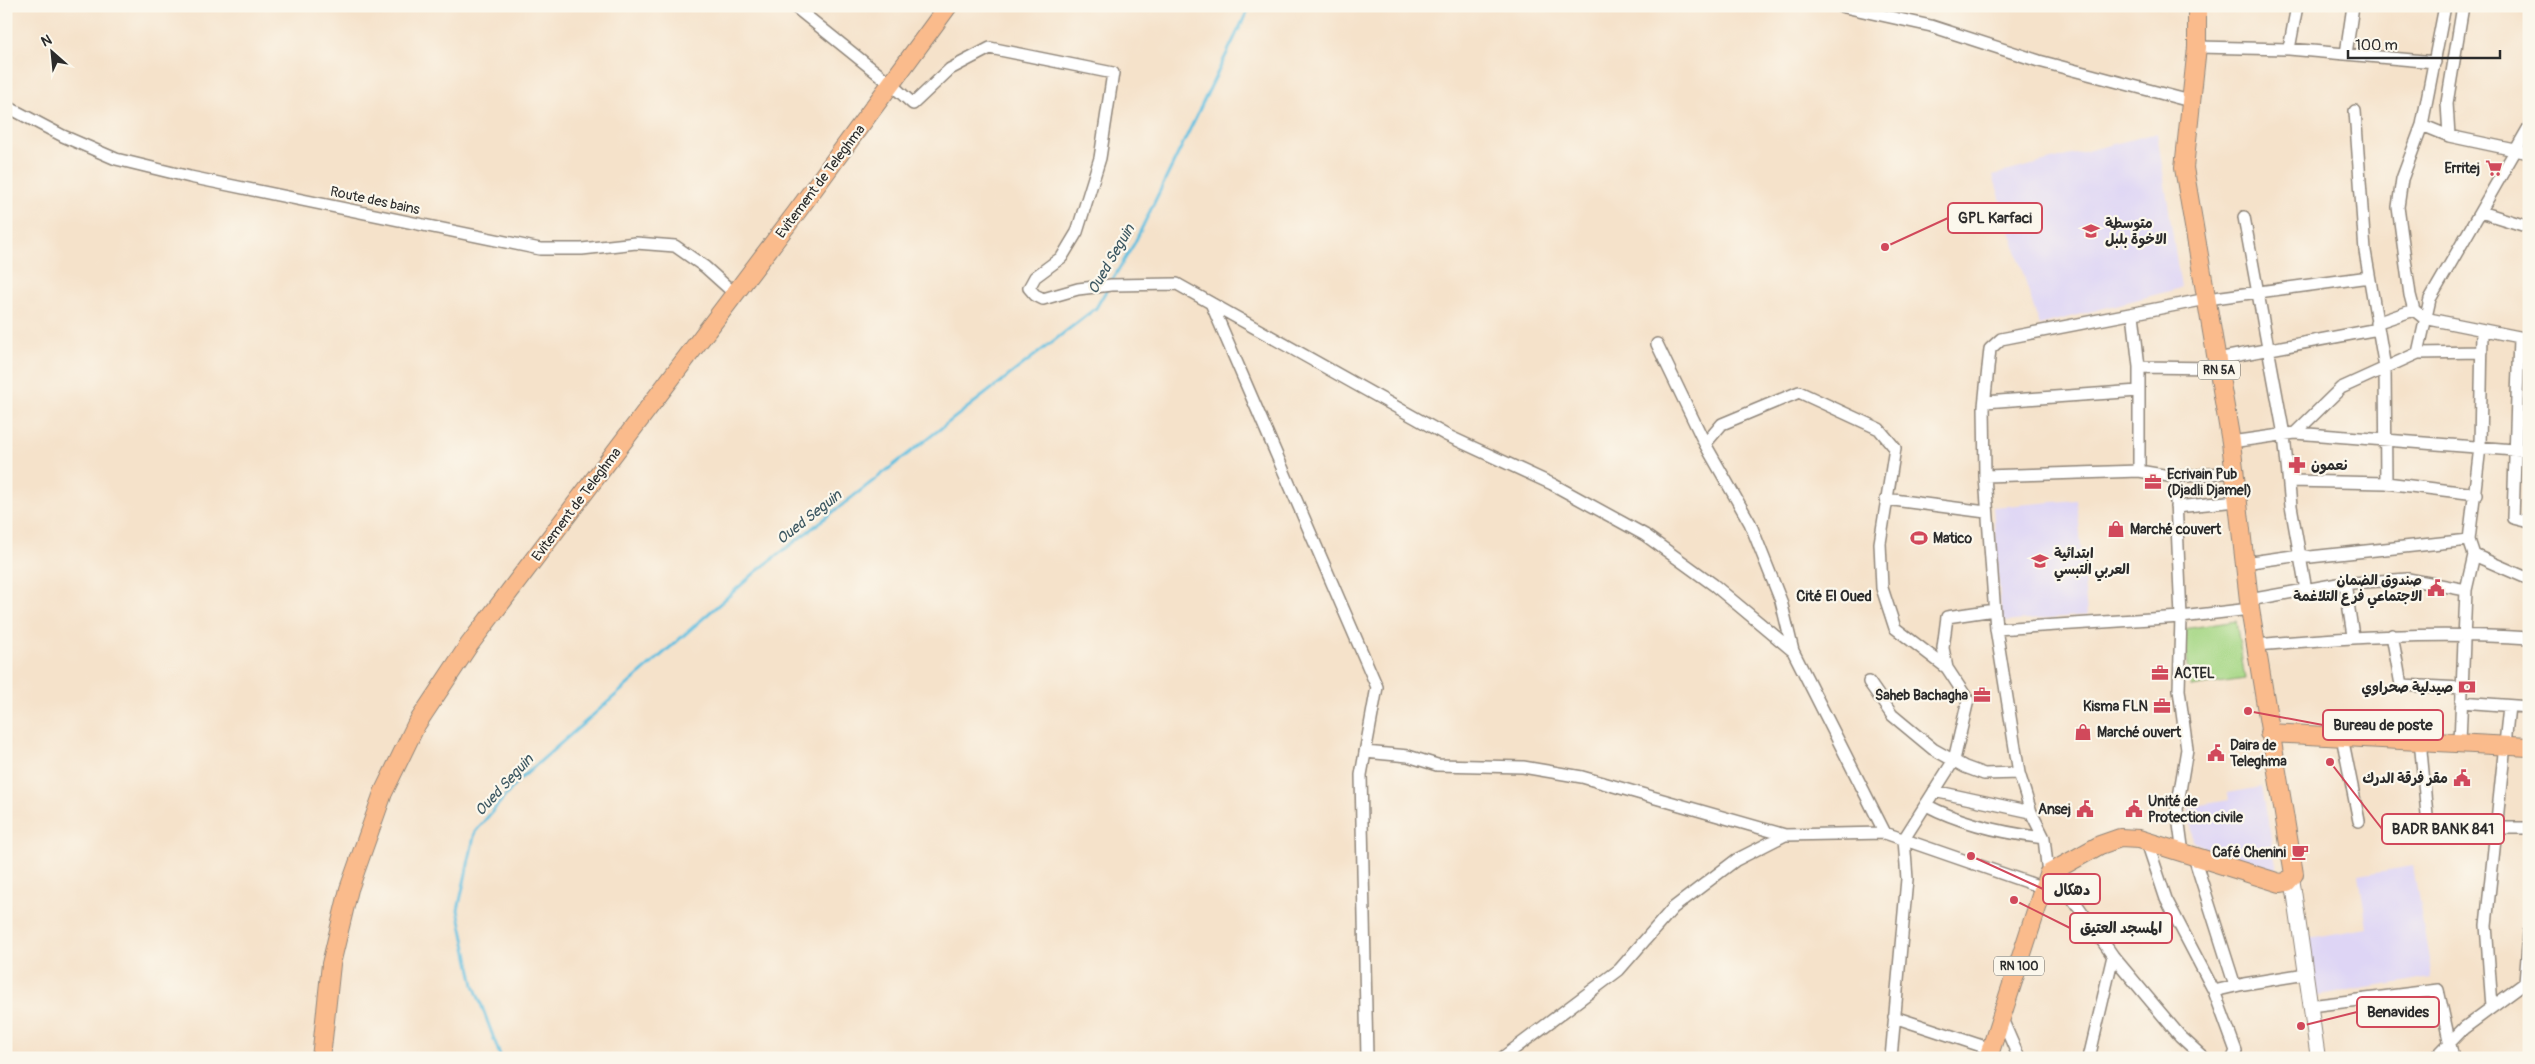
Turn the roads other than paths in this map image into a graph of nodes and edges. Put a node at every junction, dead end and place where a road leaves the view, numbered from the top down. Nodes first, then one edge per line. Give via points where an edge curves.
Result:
1 (794, 6) edge
2 (948, 6) edge
3 (1840, 6) edge
4 (2197, 6) edge
5 (2297, 6) edge
6 (2353, 6) edge
7 (2445, 6) edge
8 (2463, 6) edge
9 (2197, 47) junction
10 (2289, 49) junction
11 (2346, 54) junction
12 (2435, 62) junction
13 (892, 85) junction
14 (2190, 101) junction
15 (6, 106) edge
16 (2355, 111) dead end
17 (2422, 125) junction
18 (2529, 127) edge
19 (2449, 136) junction
20 (2517, 151) junction
21 (2529, 153) edge
22 (2480, 212) junction
23 (2244, 217) dead end
24 (2529, 227) edge
25 (2369, 277) junction
26 (2257, 292) junction
27 (734, 294) junction
28 (2207, 299) junction
29 (1211, 303) junction
30 (2414, 310) junction
31 (2133, 314) junction
32 (2424, 318) junction
33 (2377, 326) junction
34 (2482, 332) junction
35 (2524, 338) edge
36 (1656, 344) dead end
37 (2266, 348) junction
38 (2482, 352) junction
39 (2418, 353) junction
40 (2218, 363) junction
41 (2139, 367) junction
42 (2385, 368) junction
43 (2138, 391) junction
44 (1984, 402) junction
45 (2289, 434) junction
46 (2384, 441) junction
47 (2231, 442) junction
48 (1705, 444) junction
49 (2480, 447) junction
50 (2529, 449) edge
51 (2514, 450) junction
52 (2139, 470) junction
53 (2234, 472) junction
54 (1985, 476) junction
55 (2175, 478) junction
56 (2290, 481) junction
57 (2386, 483) junction
58 (2476, 494) junction
59 (1886, 499) junction
60 (2237, 501) junction
61 (2176, 507) junction
62 (1986, 512) junction
63 (2529, 522) edge
64 (2469, 540) junction
65 (2300, 554) junction
66 (2474, 555) junction
67 (2244, 563) junction
68 (2529, 579) edge
69 (2345, 583) junction
70 (2306, 590) junction
71 (2466, 590) junction
72 (2249, 605) junction
73 (1994, 610) junction
74 (2181, 617) junction
75 (1996, 629) junction
76 (2464, 634) junction
77 (2392, 635) junction
78 (2353, 636) junction
79 (2529, 638) edge
80 (2256, 646) junction
81 (1793, 651) junction
82 (1947, 668) junction
83 (1869, 682) dead end
84 (2462, 688) junction
85 (2461, 702) junction
86 (2509, 706) junction
87 (2529, 707) edge
88 (2269, 733) junction
89 (2342, 737) junction
90 (2420, 740) junction
91 (2460, 742) junction
92 (2505, 745) junction
93 (2529, 747) edge
94 (1365, 752) junction
95 (1954, 760) junction
96 (2020, 773) junction
97 (1934, 791) junction
98 (1926, 805) junction
99 (2030, 812) junction
100 (2428, 815) dead end
101 (2359, 821) dead end
102 (2496, 828) junction
103 (2529, 828) edge
104 (1885, 833) junction
105 (1785, 835) junction
106 (2044, 838) junction
107 (1904, 839) junction
108 (2147, 842) junction
109 (2188, 856) junction
110 (2292, 878) junction
111 (2046, 881) junction
112 (2529, 932) edge
113 (2113, 956) junction
114 (2306, 974) junction
115 (2527, 981) edge
116 (2235, 986) junction
117 (2214, 991) junction
118 (2310, 1006) junction
119 (2492, 1007) junction
120 (1894, 1017) junction
121 (2002, 1019) junction
122 (2450, 1040) junction
123 (1990, 1054) edge
124 (321, 1058) edge
125 (1366, 1058) edge
126 (1502, 1058) edge
127 (1891, 1058) edge
128 (2019, 1058) edge
129 (2089, 1058) edge
130 (2204, 1058) edge
131 (2233, 1058) edge
132 (2318, 1058) edge
133 (2435, 1058) edge
134 (2453, 1058) edge

1 - 13 street
2 - 13 main road, Evitement de Teleghma
3 - 14 street via 1931,26 2039,60
4 - 9 main road, RN 5A
5 - 10 street
6 - 11 street
7 - 12 street
8 - 19 street via 2447,103
9 - 10 street
9 - 14 main road, RN 5A
10 - 11 street
11 - 12 street
12 - 17 street
13 - 27 main road, Evitement de Teleghma
13 - 29 street via 913,104 950,69 990,48 1112,73 1100,158 1076,232 1062,257 1035,277 1029,288 1043,298 1078,289 1141,283 1177,284
14 - 28 main road, RN 5A via 2184,168
15 - 27 street, Route des bains via 116,159 190,177 540,249 582,249 636,243 675,246 705,267
16 - 25 street
17 - 19 street
17 - 30 street via 2402,179 2398,207
18 - 20 street
19 - 20 street
20 - 21 street
20 - 22 street
22 - 24 street
22 - 32 street via 2430,299
23 - 26 street
25 - 26 street
25 - 33 street
26 - 28 street
26 - 37 street
27 - 124 main road, Evitement de Teleghma via 469,645 416,725 383,793 349,888 331,964
28 - 31 street
28 - 40 main road, RN 5A
29 - 81 street via 1446,435 1552,484 1645,535 1714,585
29 - 94 street via 1377,687
30 - 32 street
30 - 33 street
31 - 41 street
31 - 44 street via 1995,342 1990,349
32 - 34 street
32 - 39 street
33 - 37 street
33 - 42 street
34 - 35 street
34 - 38 street
35 - 51 street
36 - 48 street
37 - 40 street
37 - 45 street
38 - 39 street
38 - 49 street
39 - 42 street
40 - 41 street
40 - 47 main road, RN 5A
41 - 43 street
42 - 45 street via 2342,388
42 - 46 street
43 - 44 street
43 - 52 street
44 - 54 street
45 - 46 street
45 - 47 street
45 - 56 street
46 - 49 street
46 - 57 street
47 - 53 main road, RN 5A
48 - 59 street via 1722,424 1799,392 1879,429 1895,448
48 - 81 street via 1750,523 1781,600
49 - 51 street
49 - 58 street
50 - 51 street
51 - 63 street via 2513,518
52 - 54 street
52 - 55 street
53 - 55 street
53 - 60 main road, RN 5A
54 - 62 street
55 - 61 street
56 - 57 street
56 - 65 street
57 - 58 street
58 - 64 street
59 - 62 street
59 - 82 street via 1880,544 1882,588 1895,628
60 - 61 street
60 - 67 main road, RN 5A
61 - 74 street
62 - 73 street
64 - 65 street via 2310,557
64 - 66 street
65 - 67 street
65 - 70 street
66 - 68 street
66 - 71 street
67 - 72 main road, RN 5A
69 - 70 street
69 - 71 street via 2408,579
69 - 78 street
70 - 72 street
71 - 76 street
72 - 74 street
72 - 80 main road, RN 5A
73 - 75 street
73 - 82 street via 1947,617 1943,648
74 - 75 street
74 - 109 street via 2179,690 2187,749 2177,809
75 - 96 street
76 - 77 street
76 - 79 street
76 - 84 street
77 - 78 street
77 - 84 street via 2401,685
78 - 80 street
80 - 88 main road, RN 5A
81 - 104 street
82 - 95 street via 1968,700
83 - 95 street via 1880,701 1902,725
84 - 85 street
85 - 86 street
85 - 91 street
86 - 87 street
86 - 92 street
88 - 89 main road
88 - 110 main road via 2294,868
89 - 90 main road
89 - 101 street
90 - 91 main road
90 - 100 street
91 - 92 main road
92 - 93 main road
92 - 102 street
94 - 105 street via 1408,756 1437,765 1523,767 1582,777
94 - 125 street via 1361,775
95 - 96 street via 1984,774
95 - 97 street
96 - 99 street
97 - 98 street
97 - 99 street
98 - 106 street via 1943,814 2010,834
98 - 107 street
99 - 106 street
102 - 103 street
102 - 119 street via 2486,924
104 - 105 street
104 - 107 street
105 - 126 street via 1736,860 1674,908 1619,970
106 - 111 street
107 - 111 street
107 - 120 street via 1907,879
108 - 109 main road
108 - 111 main road via 2120,838 2100,845
108 - 117 street via 2166,898
109 - 110 main road via 2280,883
109 - 116 street
110 - 114 street
111 - 113 street via 2070,895
111 - 121 main road, RN 100
112 - 115 street
113 - 129 street
113 - 130 street via 2180,1036
114 - 116 street
114 - 118 street
115 - 119 street
116 - 117 street
117 - 131 street via 2236,1051
118 - 122 street via 2438,990
118 - 132 street
119 - 122 street
120 - 123 street
120 - 127 street
121 - 123 main road, RN 100
121 - 128 street
122 - 133 street
122 - 134 street

